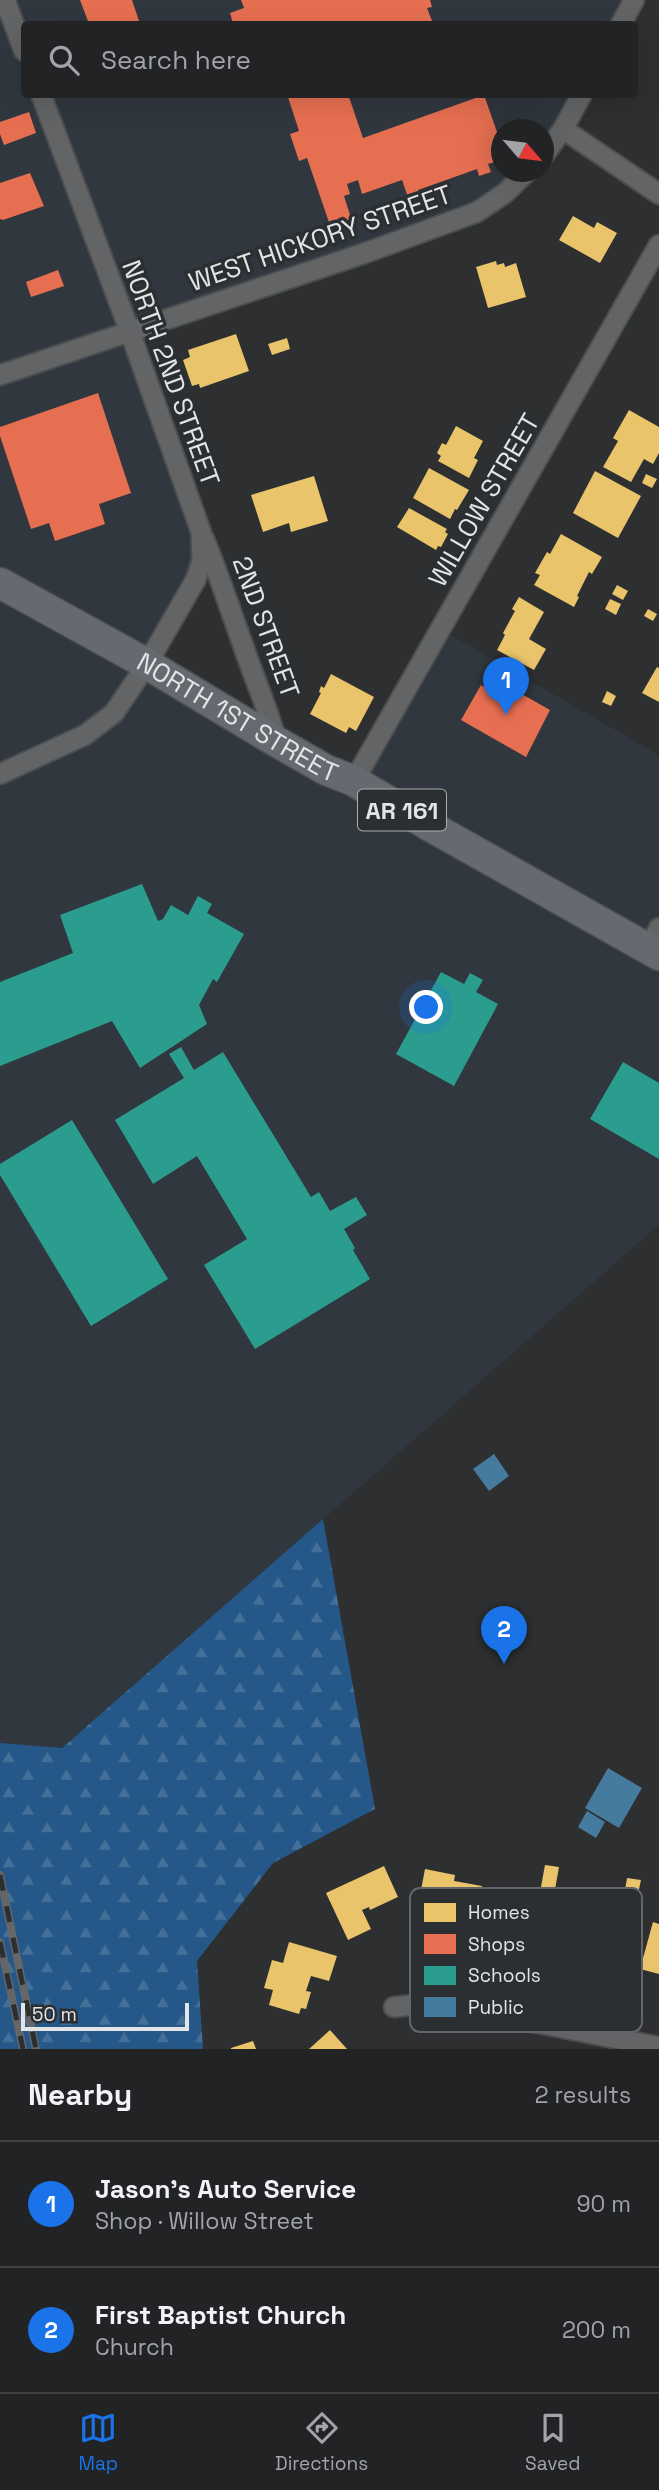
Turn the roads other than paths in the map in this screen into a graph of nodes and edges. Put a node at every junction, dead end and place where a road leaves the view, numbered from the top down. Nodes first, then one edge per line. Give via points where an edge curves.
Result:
1 (5, 0) edge
2 (634, 0) edge
3 (623, 21) edge
4 (21, 43) edge
5 (42, 98) edge
6 (580, 98) edge
7 (563, 128) junction
8 (554, 141) edge
9 (517, 182) edge
10 (659, 194) edge
11 (659, 245) edge
12 (130, 332) junction
13 (0, 375) edge
14 (201, 532) junction
15 (0, 583) edge
16 (147, 664) junction
17 (276, 742) junction
18 (0, 774) edge
19 (354, 781) junction
20 (655, 944) edge
21 (410, 2005) edge
22 (394, 2007) dead end
23 (590, 2032) edge
24 (659, 2047) edge

1 - 4 street
2 - 3 street
5 - 12 street, NORTH 2ND STREET
6 - 7 street
7 - 8 street
7 - 10 street
9 - 12 street, WEST HICKORY STREET via 477,212
11 - 19 street, WILLOW STREET
12 - 13 street, WEST HICKORY STREET
12 - 14 street, NORTH 2ND STREET
14 - 16 street, NORTH 2ND STREET via 202,560 196,579
14 - 17 street, 2ND STREET via 223,583
15 - 16 main road, NORTH 1ST STREET / AR 161
16 - 17 main road, NORTH 1ST STREET / AR 161
16 - 18 street, NORTH 2ND STREET via 114,713 85,735
17 - 19 main road, NORTH 1ST STREET / AR 161
19 - 20 main road, NORTH 1ST STREET / AR 161
21 - 22 street
23 - 24 street

